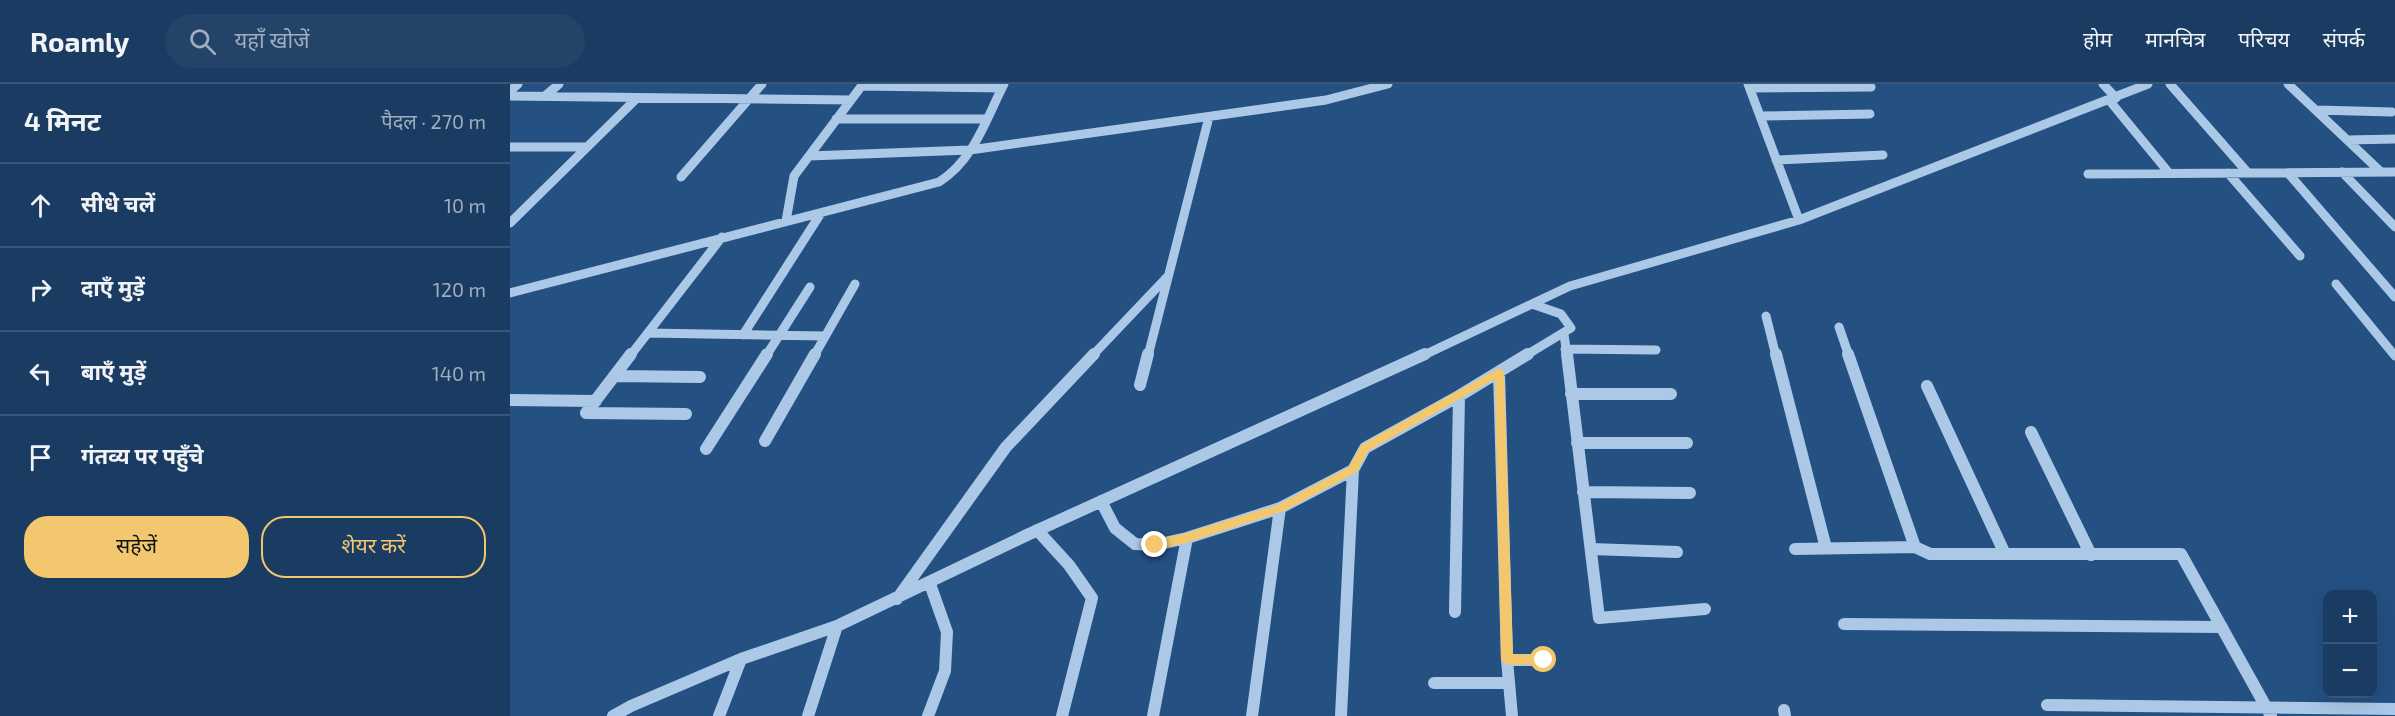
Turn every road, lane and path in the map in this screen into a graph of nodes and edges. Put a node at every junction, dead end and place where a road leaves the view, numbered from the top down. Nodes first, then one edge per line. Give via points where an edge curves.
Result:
1 (518, 84) edge
2 (559, 84) edge
3 (762, 84) edge
4 (1388, 84) edge
5 (2103, 84) edge
6 (2170, 84) edge
7 (2288, 84) edge
8 (862, 85) edge
9 (2141, 85) edge
10 (1003, 86) edge
11 (1749, 86) edge
12 (1871, 87) dead end
13 (1357, 88) edge
14 (510, 91) edge
15 (510, 96) edge
16 (545, 96) junction
17 (637, 98) junction
18 (749, 99) junction
19 (2112, 99) junction
20 (851, 100) junction
21 (2316, 110) junction
22 (2392, 112) dead end
23 (1870, 114) dead end
24 (1760, 116) junction
25 (1209, 117) junction
26 (836, 119) junction
27 (987, 119) junction
28 (2395, 139) edge
29 (2348, 140) junction
30 (510, 147) edge
31 (587, 147) junction
32 (970, 150) junction
33 (1883, 155) dead end
34 (809, 156) junction
35 (1776, 160) junction
36 (2288, 172) junction
37 (2342, 172) junction
38 (2380, 172) junction
39 (2395, 172) edge
40 (2169, 173) junction
41 (2228, 173) junction
42 (2248, 173) junction
43 (2088, 174) dead end
44 (681, 177) dead end
45 (821, 213) junction
46 (1799, 220) junction
47 (786, 221) junction
48 (510, 223) edge
49 (2395, 226) edge
50 (722, 237) junction
51 (2300, 256) dead end
52 (1168, 276) junction
53 (855, 284) dead end
54 (2336, 284) dead end
55 (810, 287) dead end
56 (510, 293) edge
57 (2395, 297) edge
58 (1532, 304) junction
59 (1766, 316) dead end
60 (1839, 327) dead end
61 (649, 333) junction
62 (1564, 334) junction
63 (743, 335) junction
64 (777, 336) junction
65 (824, 336) junction
66 (1565, 349) junction
67 (1656, 350) dead end
68 (2395, 354) edge
69 (1499, 372) junction
70 (615, 376) junction
71 (700, 376) dead end
72 (1140, 385) dead end
73 (1927, 386) dead end
74 (1571, 394) junction
75 (1671, 394) dead end
76 (1459, 396) junction
77 (510, 400) edge
78 (596, 401) junction
79 (686, 414) dead end
80 (2031, 432) dead end
81 (765, 441) dead end
82 (1577, 443) junction
83 (1687, 443) dead end
84 (706, 449) dead end
85 (1353, 470) junction
86 (1583, 492) junction
87 (1690, 493) dead end
88 (1101, 501) junction
89 (1280, 508) junction
90 (1037, 530) junction
91 (1186, 538) junction
92 (1915, 547) junction
93 (1826, 548) junction
94 (1591, 549) junction
95 (1796, 549) dead end
96 (1677, 552) dead end
97 (2005, 554) junction
98 (2091, 555) junction
99 (930, 584) junction
100 (897, 599) junction
101 (1705, 609) dead end
102 (1455, 612) dead end
103 (1844, 624) dead end
104 (837, 626) junction
105 (2222, 627) junction
106 (741, 659) junction
107 (1507, 660) junction
108 (1544, 660) dead end
109 (1434, 683) dead end
110 (1509, 683) junction
111 (2047, 705) dead end
112 (2395, 709) edge
113 (629, 711) edge
114 (2268, 712) edge
115 (613, 716) edge
116 (719, 716) edge
117 (808, 716) edge
118 (928, 716) edge
119 (1062, 716) edge
120 (1153, 716) edge
121 (1252, 716) edge
122 (1341, 716) edge
123 (1512, 716) edge

1 - 14 street
2 - 16 street
3 - 18 street
4 - 13 street
5 - 19 street
6 - 42 street
7 - 21 street
8 - 10 street
8 - 20 street
9 - 19 street
10 - 27 street
11 - 12 street
11 - 24 street
13 - 25 street via 1326,99
15 - 16 street
16 - 17 street
17 - 18 street
17 - 31 street
18 - 20 street
18 - 44 street
19 - 40 street
19 - 46 street
20 - 26 street
21 - 22 street
21 - 29 street
23 - 24 street
24 - 35 street
25 - 32 street
25 - 52 street
26 - 27 street
26 - 34 street
27 - 32 street
28 - 29 street
29 - 38 street
30 - 31 street
31 - 48 street
32 - 34 street
32 - 45 street via 955,172 939,182
33 - 35 street
34 - 47 street via 794,176
35 - 46 street
36 - 37 street
36 - 42 street
36 - 57 street
37 - 38 street
37 - 49 street
38 - 39 street
40 - 41 street
40 - 43 street
41 - 42 street
41 - 51 street
45 - 47 street
45 - 63 street
46 - 58 street via 1570,286
47 - 50 street
50 - 56 street
50 - 61 street
52 - 72 street
52 - 100 street via 1006,447
53 - 65 street
54 - 68 street
55 - 64 street
58 - 62 street via 1558,311 1570,322 1571,328
58 - 88 street
59 - 93 street
60 - 92 street
61 - 63 street
61 - 70 street
62 - 66 street
62 - 69 street
63 - 64 street
64 - 65 street
64 - 84 street
65 - 81 street
66 - 67 street
66 - 74 street
69 - 76 street
69 - 107 street
70 - 71 street
70 - 78 street
73 - 97 street
74 - 75 street
74 - 82 street
76 - 85 street via 1365,448
76 - 102 street
77 - 78 street
78 - 79 street via 586,413
80 - 98 street
82 - 83 street
82 - 86 street
85 - 89 street
85 - 122 street
86 - 87 street
86 - 94 street
88 - 90 street
88 - 91 street via 1115,528 1135,544 1155,545
89 - 91 street
89 - 121 street
90 - 99 street
90 - 119 street via 1069,564 1092,598
91 - 120 street
92 - 93 street
92 - 97 street via 1930,554
93 - 95 street
94 - 96 street
94 - 101 street via 1599,618
97 - 98 street
98 - 105 street via 2181,554
99 - 100 street
99 - 118 street via 947,632 945,671
100 - 104 street
103 - 105 street
104 - 106 street
104 - 117 street
105 - 114 street
106 - 113 street
106 - 116 street
107 - 108 street
107 - 110 street
109 - 110 street
110 - 123 street
111 - 114 street
112 - 114 street
113 - 115 street

